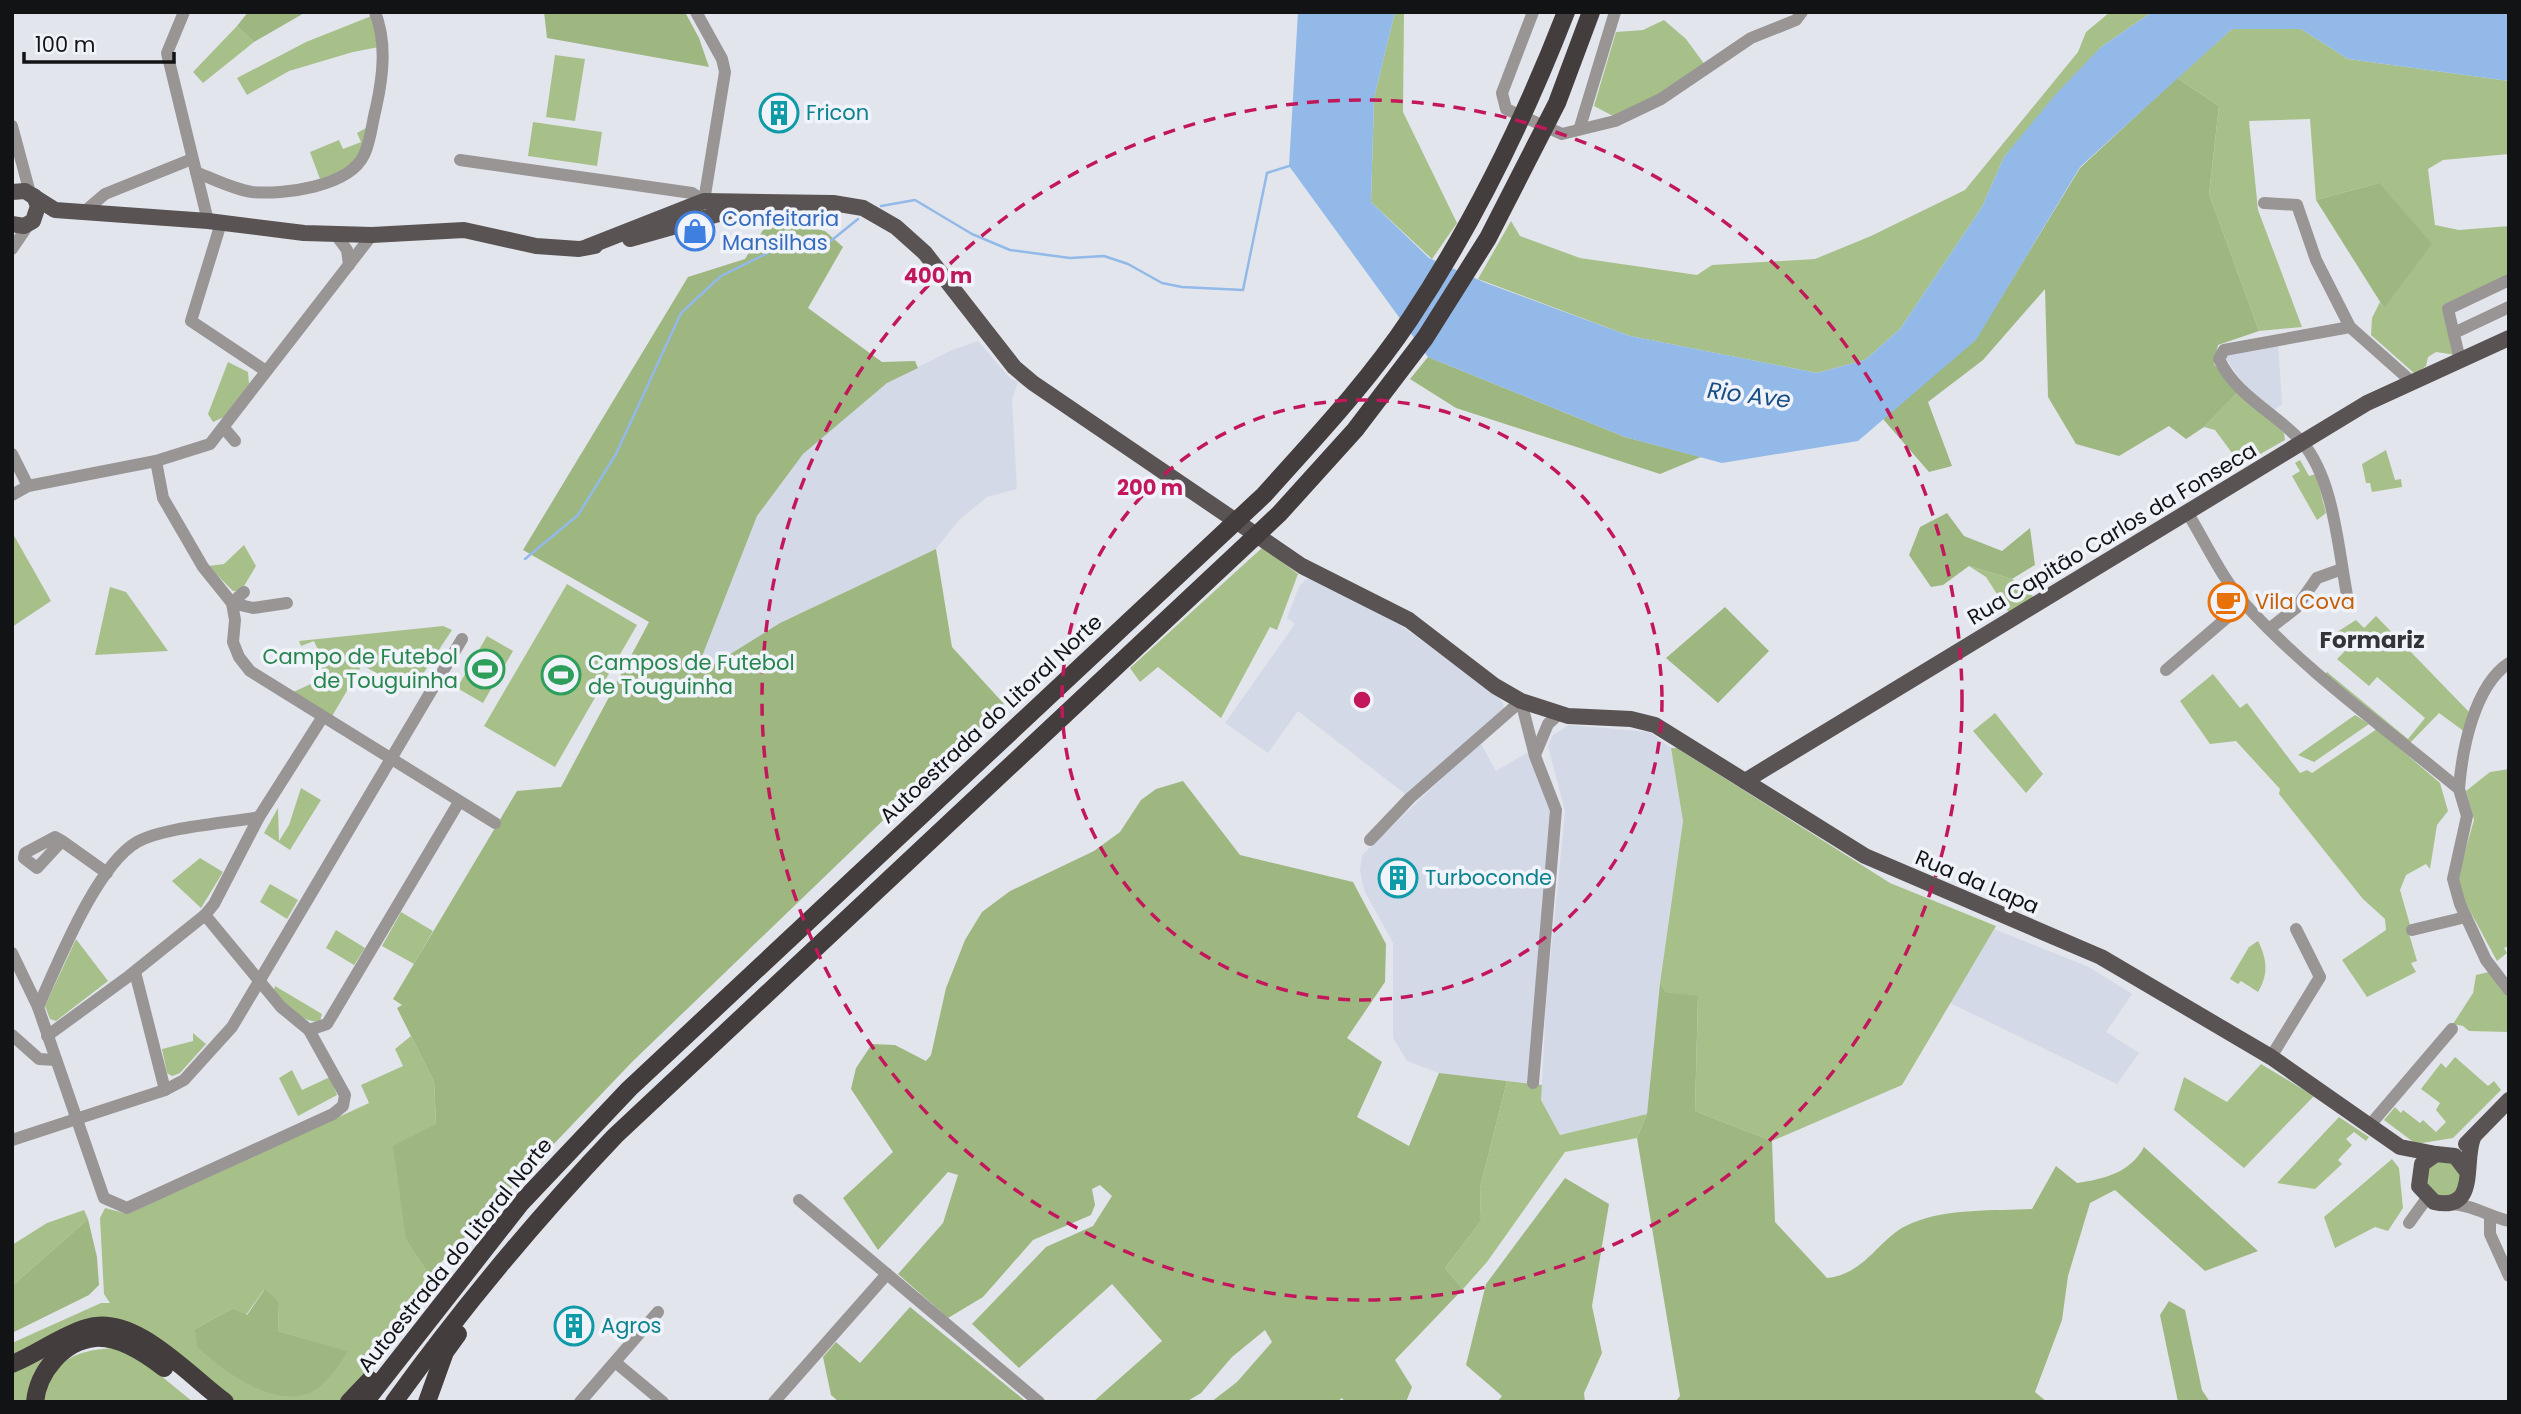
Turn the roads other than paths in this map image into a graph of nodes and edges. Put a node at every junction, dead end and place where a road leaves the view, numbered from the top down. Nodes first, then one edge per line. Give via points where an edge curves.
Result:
1 (184, 12) edge
2 (375, 12) edge
3 (696, 12) edge
4 (1533, 12) edge
5 (1566, 12) edge
6 (1591, 12) edge
7 (1615, 12) edge
8 (1802, 12) edge
9 (12, 126) edge
10 (1580, 127) junction
11 (192, 159) junction
12 (460, 160) dead end
13 (23, 164) junction
14 (195, 172) junction
15 (12, 192) edge
16 (32, 195) junction
17 (704, 201) junction
18 (762, 201) junction
19 (2264, 203) dead end
20 (55, 210) junction
21 (85, 211) junction
22 (708, 218) junction
23 (214, 222) junction
24 (25, 223) edge
25 (336, 235) junction
26 (372, 235) junction
27 (587, 247) junction
28 (12, 249) edge
29 (349, 265) junction
30 (2509, 280) edge
31 (2509, 307) edge
32 (2350, 327) junction
33 (2454, 333) junction
34 (2509, 338) edge
35 (2460, 360) junction
36 (266, 371) junction
37 (2412, 382) junction
38 (225, 428) junction
39 (235, 441) dead end
40 (2302, 443) junction
41 (12, 454) edge
42 (156, 461) junction
43 (12, 467) edge
44 (29, 486) junction
45 (12, 495) edge
46 (2187, 512) junction
47 (2342, 569) junction
48 (244, 592) dead end
49 (2348, 600) dead end
50 (232, 603) junction
51 (287, 603) dead end
52 (2244, 603) junction
53 (2269, 629) junction
54 (463, 639) dead end
55 (2509, 663) edge
56 (2166, 670) dead end
57 (1521, 701) junction
58 (1559, 714) junction
59 (322, 719) junction
60 (1535, 755) junction
61 (391, 759) junction
62 (2460, 769) junction
63 (2442, 775) junction
64 (1745, 781) junction
65 (2459, 789) junction
66 (458, 802) junction
67 (259, 817) junction
68 (495, 823) dead end
69 (1370, 840) dead end
70 (62, 841) dead end
71 (107, 873) junction
72 (205, 915) junction
73 (2466, 917) junction
74 (2296, 929) dead end
75 (2412, 930) dead end
76 (12, 953) edge
77 (135, 972) junction
78 (259, 979) junction
79 (2509, 990) edge
80 (38, 1007) junction
81 (2452, 1029) dead end
82 (309, 1030) junction
83 (12, 1035) edge
84 (47, 1036) junction
85 (2271, 1056) junction
86 (56, 1060) junction
87 (1533, 1083) dead end
88 (165, 1090) junction
89 (2509, 1100) edge
90 (76, 1117) junction
91 (2370, 1125) junction
92 (2473, 1138) junction
93 (13, 1139) edge
94 (2400, 1147) junction
95 (2439, 1153) junction
96 (2468, 1177) junction
97 (2417, 1179) junction
98 (2427, 1199) junction
99 (799, 1200) dead end
100 (2449, 1204) junction
101 (2486, 1214) junction
102 (2509, 1221) edge
103 (2409, 1223) dead end
104 (887, 1274) junction
105 (490, 1276) junction
106 (2509, 1276) edge
107 (658, 1312) dead end
108 (419, 1330) junction
109 (615, 1362) junction
110 (12, 1364) edge
111 (35, 1402) edge
112 (206, 1402) edge
113 (225, 1402) edge
114 (349, 1402) edge
115 (365, 1402) edge
116 (394, 1402) edge
117 (427, 1402) edge
118 (580, 1402) edge
119 (663, 1402) edge
120 (775, 1402) edge
121 (1040, 1402) edge

1 - 11 street via 167,53
2 - 14 street via 383,34 380,89 364,155 352,170 331,183 270,193 248,191
3 - 17 street via 725,72
4 - 10 street via 1502,93 1506,110 1562,134
5 - 108 highway, Autoestrada do Litoral Norte via 1535,94 1471,222 1409,321 1338,413 1264,495 629,1089 521,1203
6 - 105 highway, Autoestrada do Litoral Norte via 1557,103 1488,238 1425,338 1355,430 1279,514 653,1098 557,1197
7 - 10 street
8 - 10 street via 1796,20 1751,38 1661,99 1615,121
9 - 13 street
11 - 14 street
11 - 21 street via 105,194
12 - 17 street via 652,186 692,193
13 - 15 street
13 - 16 street
14 - 23 street
15 - 16 main road
16 - 20 main road
16 - 24 main road via 38,212
17 - 18 main road
17 - 22 main road
17 - 27 main road
18 - 22 main road
18 - 57 main road, Rua da Lapa via 863,208 896,227 925,253 1014,367 1033,383 1302,566 1409,620
19 - 32 street via 2297,205 2316,260
20 - 21 main road
20 - 24 main road
21 - 23 main road
22 - 27 main road via 644,237
23 - 25 main road
23 - 36 street via 191,321
24 - 28 street
25 - 26 main road
25 - 29 street via 347,250
26 - 27 main road via 464,230 536,246
26 - 29 street
29 - 36 street
30 - 33 street via 2448,309
31 - 33 street
32 - 37 street
32 - 40 street via 2245,344 2224,350 2219,359 2240,389
33 - 35 street
34 - 35 main road, Rua Capitão Carlos da Fonseca
35 - 37 main road, Rua Capitão Carlos da Fonseca
36 - 38 street
37 - 40 main road, Rua Capitão Carlos da Fonseca
38 - 39 street
38 - 42 street via 210,444
40 - 46 main road, Rua Capitão Carlos da Fonseca
40 - 47 street via 2324,480
41 - 44 street
42 - 44 street
42 - 50 street via 163,498 203,567
43 - 44 street
44 - 45 street
46 - 52 street
46 - 64 main road, Rua Capitão Carlos da Fonseca
47 - 49 street
47 - 53 street via 2317,578 2296,608
48 - 50 street
50 - 51 street via 253,608
50 - 59 street via 233,642 239,657 250,671
52 - 53 street
52 - 56 street
53 - 63 street
54 - 61 street
55 - 62 street via 2488,680 2461,754
57 - 58 main road, Rua da Lapa
57 - 60 street
57 - 69 street
58 - 60 street via 1548,724
58 - 64 main road, Rua da Lapa via 1655,725
59 - 61 street
59 - 67 street
60 - 87 street via 1556,810
61 - 66 street
61 - 78 street
62 - 63 street
62 - 65 street
63 - 65 street
64 - 85 main road, Rua da Lapa via 1864,856 2101,957
65 - 73 street via 2467,816 2453,879
66 - 68 street
66 - 82 street via 327,1024
67 - 71 street via 138,841
67 - 72 street
70 - 71 street
71 - 80 street via 81,915
72 - 77 street
72 - 78 street
73 - 75 street
73 - 79 street via 2486,960
74 - 85 street via 2320,977
76 - 80 street
77 - 84 street
77 - 88 street
78 - 82 street via 281,1007
78 - 88 street via 232,1027 184,1080
80 - 84 street
81 - 91 street
82 - 90 street via 345,1095 343,1105 333,1114 127,1208 104,1198
83 - 86 street via 40,1059
84 - 86 street
85 - 91 main road, Rua da Lapa
86 - 90 street
88 - 90 street
89 - 92 main road
90 - 93 street
91 - 94 main road, Rua da Lapa
92 - 95 main road via 2452,1152
92 - 96 main road via 2467,1153
94 - 95 main road, Rua da Lapa
94 - 97 main road, Rua da Lapa
95 - 96 main road via 2461,1160
95 - 97 main road via 2422,1164
96 - 100 main road via 2462,1196
96 - 101 street
97 - 98 main road
98 - 100 main road
98 - 103 street
99 - 104 street
100 - 101 street
101 - 102 street
101 - 106 street
104 - 120 street
104 - 121 street
105 - 116 highway, Autoestrada do Litoral Norte
105 - 117 highway via 492,1285 445,1352
107 - 109 street
108 - 114 highway
108 - 115 highway, Autoestrada do Litoral Norte
109 - 118 street
109 - 119 street
110 - 113 highway via 86,1328 104,1325 153,1345
111 - 112 highway via 39,1384 54,1360 65,1350 96,1338 122,1342 150,1357

